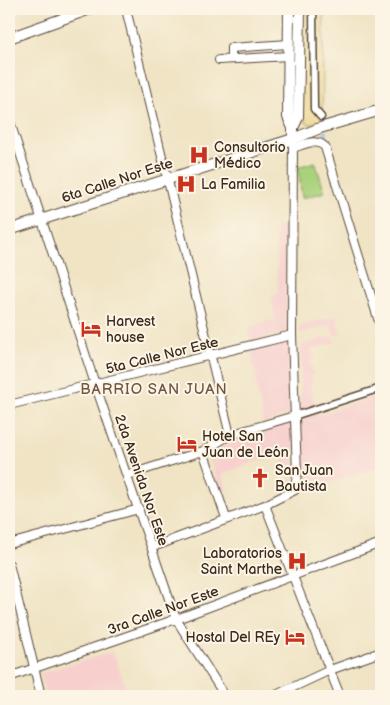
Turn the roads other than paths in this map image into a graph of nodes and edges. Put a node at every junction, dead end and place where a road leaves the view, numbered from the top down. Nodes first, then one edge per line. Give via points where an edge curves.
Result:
1 (90, 9) edge
2 (126, 9) edge
3 (313, 9) edge
4 (289, 10) edge
5 (300, 10) edge
6 (9, 38) edge
7 (289, 44) junction
8 (231, 59) junction
9 (219, 60) dead end
10 (289, 62) junction
11 (300, 67) junction
12 (381, 110) edge
13 (9, 120) edge
14 (320, 122) junction
15 (293, 128) junction
16 (293, 143) junction
17 (166, 178) junction
18 (42, 219) junction
19 (9, 230) edge
20 (377, 305) edge
21 (381, 328) edge
22 (292, 335) junction
23 (211, 355) junction
24 (95, 384) junction
25 (381, 388) edge
26 (9, 406) edge
27 (294, 416) junction
28 (230, 435) junction
29 (203, 451) junction
30 (128, 474) junction
31 (265, 505) junction
32 (139, 509) junction
33 (226, 518) junction
34 (381, 543) edge
35 (9, 544) edge
36 (152, 547) junction
37 (9, 564) edge
38 (292, 575) junction
39 (176, 619) junction
40 (381, 652) edge
41 (33, 668) junction
42 (330, 670) junction
43 (9, 677) edge
44 (41, 696) edge
45 (226, 696) edge
46 (274, 696) edge
47 (340, 696) edge

1 - 6 street
2 - 17 street
3 - 14 street via 314,109
4 - 5 street
4 - 7 street
5 - 11 street
7 - 8 street via 231,48
7 - 10 street
8 - 9 street
8 - 10 street
10 - 11 street
10 - 15 street via 288,117
11 - 15 street via 298,117
12 - 14 street, 6ta Calle Nor Este
13 - 18 street, 2da Avenida Nor Este
14 - 15 street, 6ta Calle Nor Este
14 - 16 street, 6ta Calle Nor Este
15 - 16 street
16 - 17 street, 6ta Calle Nor Este
16 - 20 street via 313,142 325,147
16 - 22 street
17 - 18 street, 6ta Calle Nor Este
17 - 23 street
18 - 19 street, 6ta Calle Nor Este
18 - 24 street, 2da Avenida Nor Este
20 - 21 street
22 - 23 street, 5ta Calle Nor Este
22 - 27 street
23 - 24 street, 5ta Calle Nor Este
23 - 28 street
24 - 26 street, 5ta Calle Nor Este
24 - 30 street, 2da Avenida Nor Este
25 - 27 street
27 - 28 street
27 - 31 street via 296,490
28 - 29 street
29 - 30 street
29 - 33 street
30 - 32 street, 2da Avenida Nor Este
31 - 33 street
31 - 38 street
32 - 35 street
32 - 36 street, 2da Avenida Nor Este
33 - 36 street
34 - 38 street, 3ra Calle Nor Este
36 - 39 street, 2da Avenida Nor Este
37 - 41 street
38 - 39 street, 3ra Calle Nor Este
38 - 42 street
39 - 41 street, 3ra Calle Nor Este
39 - 45 street, 2da Avenida Nor Este
40 - 42 street
41 - 43 street, 3ra Calle Nor Este
41 - 44 street
42 - 46 street
42 - 47 street

